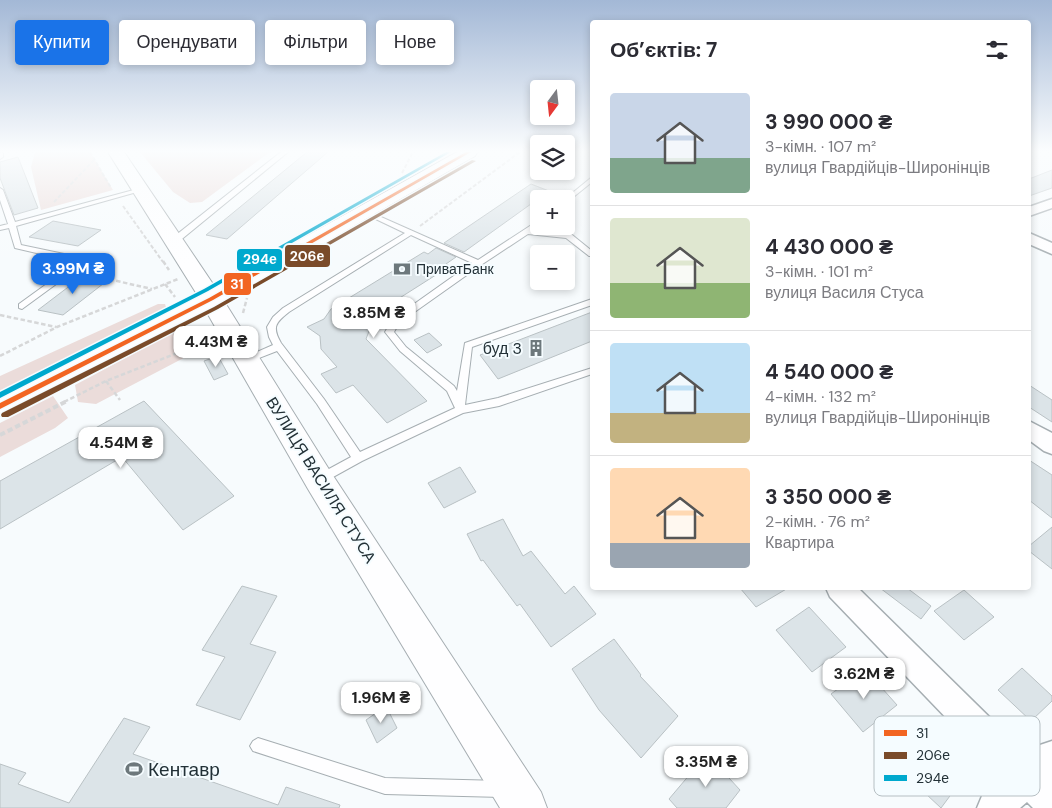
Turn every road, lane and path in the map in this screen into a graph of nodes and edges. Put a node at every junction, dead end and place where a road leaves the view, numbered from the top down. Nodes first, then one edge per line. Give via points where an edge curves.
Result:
1 (0, 190) edge
2 (66, 190) edge
3 (112, 190) edge
4 (141, 190) joint
5 (238, 190) edge
6 (401, 190) edge
7 (469, 190) edge
8 (116, 196) junction
9 (1052, 202) edge
10 (49, 208) dead end
11 (363, 211) junction
12 (1031, 211) edge
13 (12, 225) junction
14 (0, 228) edge
15 (530, 232) edge
16 (410, 234) junction
17 (558, 235) edge
18 (1031, 239) edge
19 (174, 241) junction
20 (1052, 249) edge
21 (590, 252) edge
22 (478, 264) junction
23 (70, 271) junction
24 (170, 272) dead end
25 (181, 278) dead end
26 (165, 284) junction
27 (152, 289) junction
28 (196, 301) junction
29 (590, 303) edge
30 (22, 306) dead end
31 (0, 315) edge
32 (57, 327) junction
33 (216, 338) dead end
34 (279, 346) junction
35 (0, 356) edge
36 (246, 360) junction
37 (590, 372) edge
38 (106, 381) junction
39 (120, 400) dead end
40 (0, 406) edge
41 (460, 407) junction
42 (1031, 429) edge
43 (0, 435) edge
44 (1052, 445) edge
45 (358, 458) junction
46 (319, 480) junction
47 (842, 590) edge
48 (967, 716) edge
49 (258, 746) dead end
50 (1052, 757) edge
51 (1040, 768) edge
52 (1040, 790) edge
53 (1008, 796) edge
54 (519, 799) edge
55 (1052, 803) edge
56 (994, 808) edge

1 - 13 lane
2 - 10 path
3 - 8 path
4 - 8 lane
4 - 19 street, ВУЛИЦЯ ВАСИЛЯ СТУСА
5 - 19 lane
6 - 11 street
7 - 16 path
8 - 13 lane
8 - 24 path
9 - 12 street
11 - 16 lane
11 - 28 street
13 - 14 lane
13 - 23 lane via 18,246 61,256
15 - 22 lane
16 - 22 lane
16 - 34 lane via 275,319 271,332
17 - 21 lane via 568,236
18 - 20 street
19 - 28 street, ВУЛИЦЯ ВАСИЛЯ СТУСА
22 - 41 lane via 396,321 389,332 403,349 451,389
23 - 27 path
23 - 30 lane
25 - 26 path
26 - 27 path
26 - 28 path
27 - 32 path
28 - 36 street, ВУЛИЦЯ ВАСИЛЯ СТУСА
28 - 40 street
29 - 41 lane via 468,345
31 - 32 path
32 - 35 path
33 - 38 path
34 - 36 lane
34 - 45 lane
36 - 46 street, ВУЛИЦЯ ВАСИЛЯ СТУСА
37 - 41 lane via 499,402
38 - 39 path
38 - 43 path
41 - 45 lane
42 - 44 street
45 - 46 lane
46 - 54 street, ВУЛИЦЯ ВАСИЛЯ СТУСА
47 - 48 street
49 - 54 lane via 385,786
50 - 51 street
52 - 55 street
53 - 56 street

